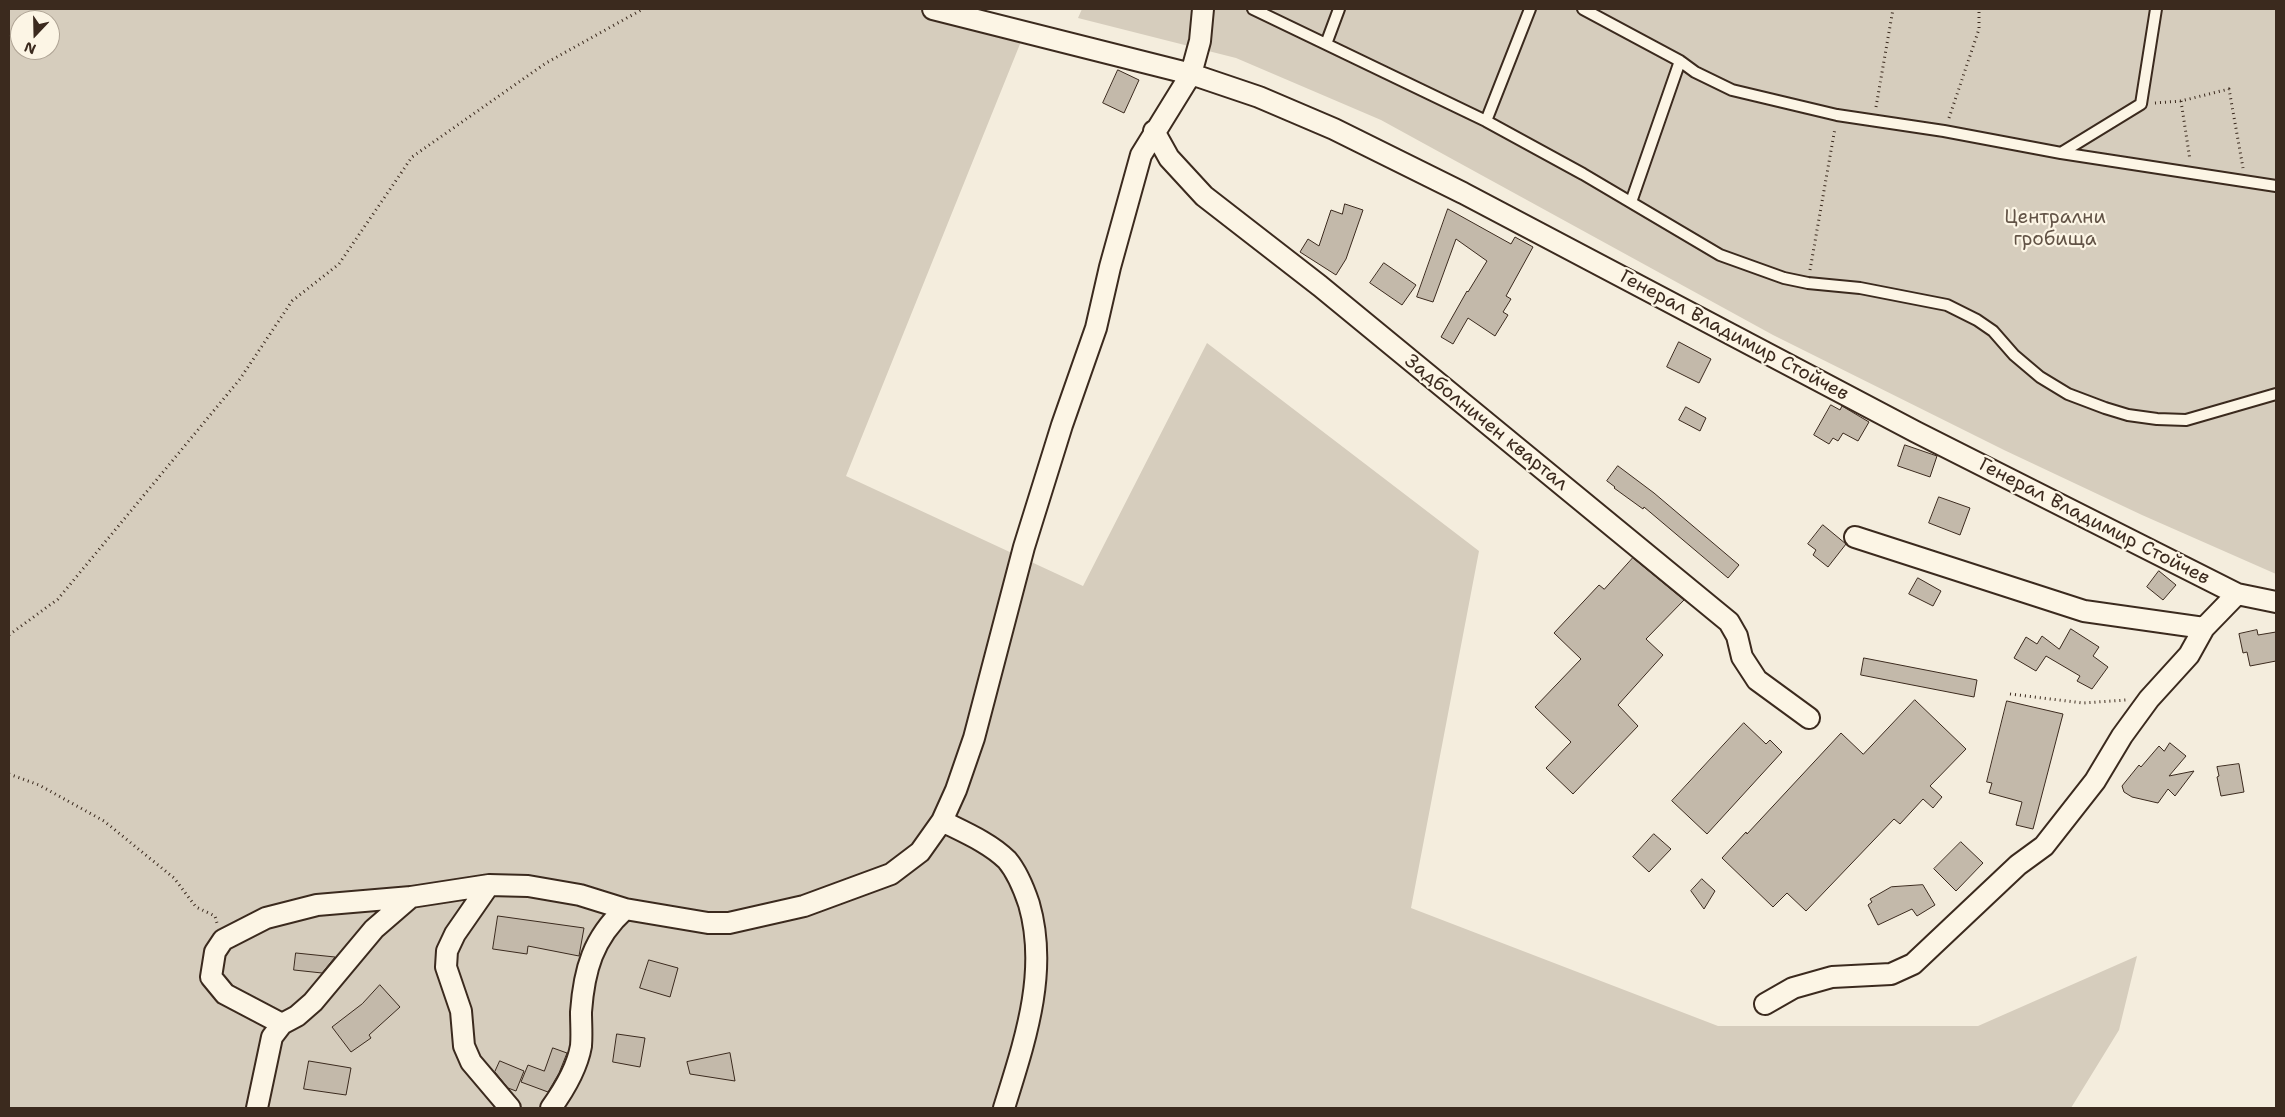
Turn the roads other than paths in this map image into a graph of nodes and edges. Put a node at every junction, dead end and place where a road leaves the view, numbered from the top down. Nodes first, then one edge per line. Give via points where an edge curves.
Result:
1 (933, 9) edge
2 (1203, 9) edge
3 (1253, 9) edge
4 (1339, 9) edge
5 (1530, 9) edge
6 (1584, 9) edge
7 (2156, 9) edge
8 (1326, 44) junction
9 (1680, 61) junction
10 (1190, 74) junction
11 (1486, 121) junction
12 (1154, 131) junction
13 (2061, 154) junction
14 (2276, 186) edge
15 (1631, 202) junction
16 (2276, 394) edge
17 (1855, 537) dead end
18 (2237, 594) junction
19 (2276, 602) edge
20 (2204, 628) junction
21 (1809, 718) dead end
22 (942, 821) junction
23 (489, 885) junction
24 (411, 896) junction
25 (625, 909) junction
26 (1765, 1004) dead end
27 (282, 1024) junction
28 (257, 1108) edge
29 (510, 1108) edge
30 (551, 1108) edge
31 (1004, 1108) edge

1 - 10 street, Генерал Владимир Стойчев
2 - 10 street via 1200,42
3 - 8 lane
4 - 8 lane
5 - 11 lane
6 - 9 lane
7 - 13 lane via 2141,104
8 - 11 lane
9 - 13 lane via 1732,90 1837,114
9 - 15 lane
10 - 12 street
10 - 18 street, Генерал Владимир Стойчев via 1259,97 1334,128 1464,193 1908,428
11 - 15 lane
12 - 21 street, Задболничен квартал via 1169,158 1204,196 1320,286 1729,622 1737,636 1742,657 1756,680
12 - 22 street via 1141,155 1096,328 1024,547 974,738
13 - 14 lane
15 - 16 lane via 1720,255 1784,278 1860,288 1947,305 1993,331 2040,377 2068,394 2128,415 2186,420
17 - 20 street via 2084,610
18 - 19 street, Генерал Владимир Стойчев
18 - 20 street
20 - 26 street via 2189,655 2149,699 2095,781 2044,846 2018,865 1913,964 1891,974 1824,979 1793,988
22 - 25 street via 920,852 891,874 804,906 729,922 708,923
22 - 31 street via 1007,860 1023,884 1033,920 1037,959 1033,1002
23 - 24 street
23 - 25 street via 528,886 580,895
23 - 29 street via 455,934 447,951 446,968 461,1011 464,1046 471,1062
24 - 27 street via 374,929 313,1002
24 - 27 street via 318,905 266,918 222,940 215,952 211,977 225,994
25 - 30 street via 609,924 588,965 581,1046 573,1073
27 - 28 street via 272,1037 267,1053

